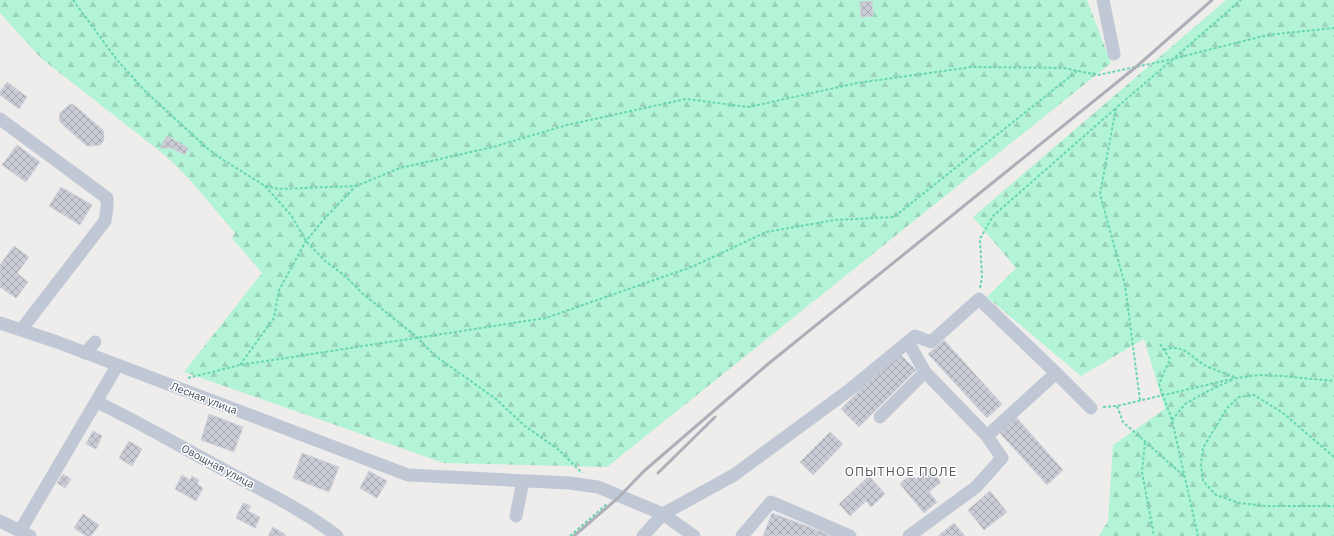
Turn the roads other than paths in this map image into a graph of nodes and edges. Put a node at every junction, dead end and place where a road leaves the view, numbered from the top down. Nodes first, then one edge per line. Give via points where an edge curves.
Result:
1 (1103, 0) edge
2 (1114, 54) dead end
3 (0, 119) edge
4 (0, 323) edge
5 (21, 330) junction
6 (94, 342) dead end
7 (908, 342) junction
8 (85, 353) junction
9 (118, 366) junction
10 (925, 372) junction
11 (1056, 373) junction
12 (97, 402) junction
13 (1091, 408) road end
14 (880, 417) dead end
15 (986, 436) junction
16 (523, 481) junction
17 (663, 514) junction
18 (516, 516) dead end
19 (0, 521) edge
20 (25, 533) edge
21 (337, 536) edge
22 (643, 536) edge
23 (694, 536) edge
24 (742, 536) edge
25 (850, 536) edge
26 (908, 536) edge

1 - 2 street
3 - 5 street via 107,198 105,221
4 - 5 street, Лесная улица
5 - 8 street, Лесная улица
6 - 8 street
7 - 10 street
7 - 11 street via 915,336 931,342 979,299
7 - 17 street via 848,391 734,475
8 - 9 street, Лесная улица
9 - 12 street
9 - 16 street, Лесная улица via 408,475
10 - 14 street
10 - 15 street
11 - 13 street
11 - 15 street
12 - 20 street
12 - 21 street, Овощная улица via 285,501
15 - 26 street via 1002,458 976,487
16 - 17 street, Лесная улица via 598,487
16 - 18 street
17 - 22 street
17 - 23 street
19 - 20 street
24 - 25 street via 771,502

